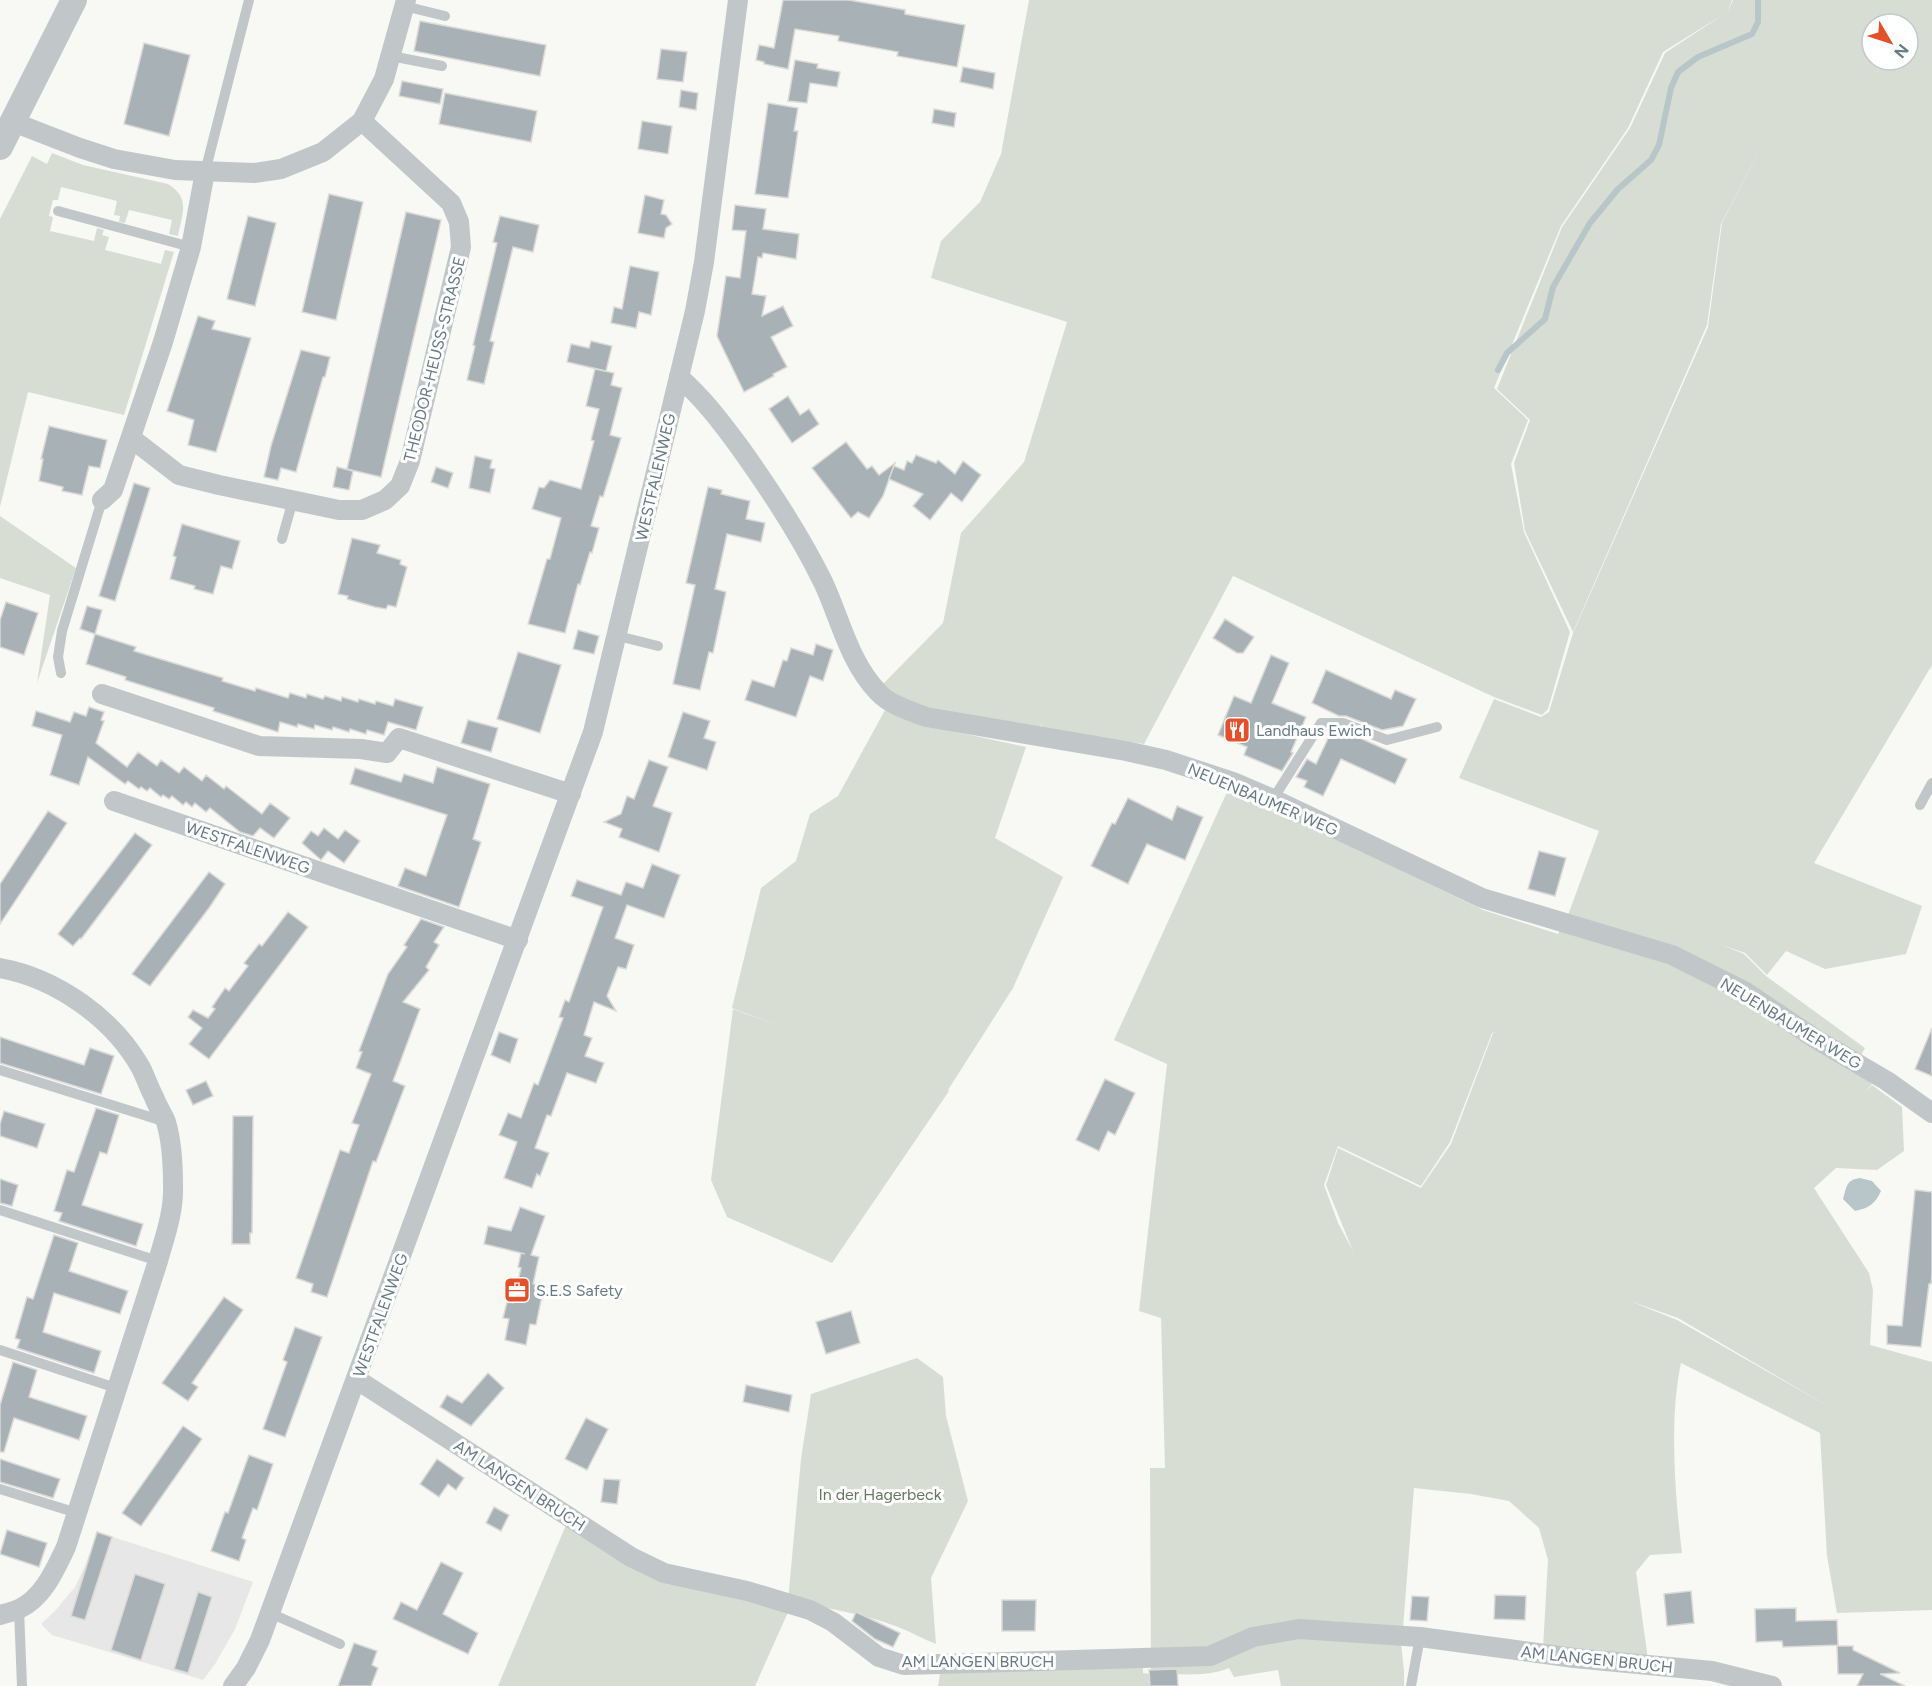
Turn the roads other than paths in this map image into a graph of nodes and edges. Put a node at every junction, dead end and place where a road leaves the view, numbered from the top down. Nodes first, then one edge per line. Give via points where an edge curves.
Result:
1 (74, 0) edge
2 (249, 0) edge
3 (738, 0) edge
4 (405, 3) edge
5 (445, 16) dead end
6 (391, 56) junction
7 (442, 66) dead end
8 (362, 121) junction
9 (13, 122) junction
10 (0, 147) edge
11 (205, 172) junction
12 (58, 211) dead end
13 (191, 247) junction
14 (679, 376) junction
15 (131, 438) junction
16 (102, 500) joint
17 (294, 500) junction
18 (282, 539) dead end
19 (618, 636) junction
20 (658, 646) dead end
21 (61, 673) dead end
22 (102, 694) dead end
23 (1437, 726) dead end
24 (1932, 783) edge
25 (571, 794) junction
26 (1273, 799) junction
27 (114, 801) dead end
28 (1920, 805) dead end
29 (518, 940) junction
30 (0, 968) edge
31 (0, 1070) edge
32 (1932, 1113) edge
33 (166, 1122) junction
34 (0, 1210) edge
35 (158, 1261) junction
36 (0, 1350) edge
37 (357, 1379) junction
38 (116, 1388) junction
39 (0, 1489) edge
40 (77, 1513) junction
41 (20, 1609) junction
42 (270, 1613) junction
43 (0, 1615) edge
44 (1420, 1637) junction
45 (340, 1644) dead end
46 (22, 1686) edge
47 (233, 1686) edge
48 (1411, 1686) edge
49 (1772, 1686) edge

1 - 9 street
2 - 11 lane
3 - 14 street, WESTFALENWEG via 704,262
4 - 5 lane
4 - 6 street
6 - 7 lane
6 - 8 street
8 - 11 street via 323,152 281,169
8 - 17 street, THEODOR-HEUSS-STRASSE via 451,203 459,222 461,247 410,461 400,486 385,501 362,510 339,510
9 - 10 street
9 - 11 street via 114,159
11 - 13 street
12 - 13 lane
13 - 15 street
14 - 19 street, WESTFALENWEG
14 - 26 street, NEUENBAUMER WEG via 715,414 793,527 823,582 857,664 878,693 926,717 1166,760
15 - 16 street via 114,490
15 - 17 street, THEODOR-HEUSS-STRASSE via 179,475
16 - 21 lane via 62,631 58,657
17 - 18 lane
19 - 20 lane
19 - 25 street, WESTFALENWEG via 593,732
22 - 25 street via 259,746 362,748 387,753 399,738
23 - 26 lane via 1387,740 1343,723 1321,723
24 - 28 lane
25 - 29 street, WESTFALENWEG
26 - 32 street, NEUENBAUMER WEG via 1482,898 1671,955 1746,992
27 - 29 street, WESTFALENWEG
29 - 37 street, WESTFALENWEG
30 - 33 street via 42,979 100,1019 126,1046
31 - 33 lane
33 - 35 street via 174,1188 171,1217
34 - 35 lane
35 - 38 street
36 - 38 lane
37 - 42 street, WESTFALENWEG
37 - 44 street, AM LANGEN BRUCH via 663,1574 747,1591 810,1610 879,1657 904,1665 1210,1656 1253,1637 1299,1629
38 - 40 street
39 - 40 lane
40 - 41 street via 55,1570 43,1588
41 - 43 street
41 - 46 lane
42 - 45 lane
42 - 47 street, WESTFALENWEG via 246,1668
44 - 48 lane
44 - 49 street, AM LANGEN BRUCH via 1574,1658 1712,1671

